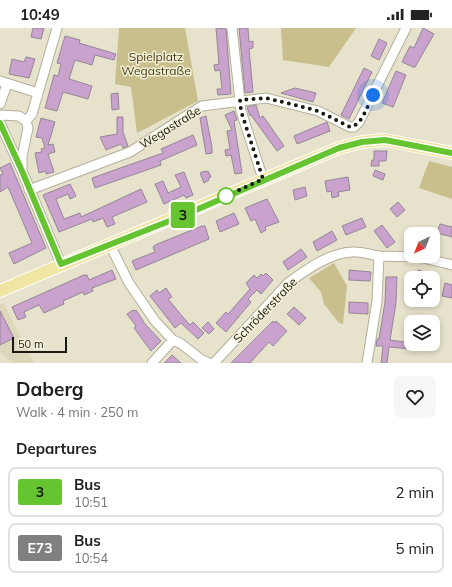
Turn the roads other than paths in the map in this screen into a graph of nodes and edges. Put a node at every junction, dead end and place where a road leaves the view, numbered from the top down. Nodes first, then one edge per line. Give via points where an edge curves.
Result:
1 (57, 28) edge
2 (232, 28) edge
3 (406, 28) edge
4 (3, 82) edge
5 (38, 93) junction
6 (240, 100) junction
7 (0, 104) edge
8 (0, 115) edge
9 (26, 121) junction
10 (0, 123) edge
11 (452, 154) edge
12 (22, 171) junction
13 (263, 179) junction
14 (29, 190) junction
15 (110, 245) junction
16 (379, 256) junction
17 (61, 264) junction
18 (452, 265) edge
19 (0, 290) edge
20 (173, 340) junction
21 (152, 363) edge
22 (209, 363) edge
23 (214, 363) edge
24 (367, 363) edge

1 - 5 street
2 - 6 street
3 - 6 street, Wegastraße via 359,122 354,127 318,111 266,98
4 - 5 street
4 - 7 street
5 - 9 street via 32,114
6 - 13 street via 241,111
6 - 14 street, Wegastraße via 202,106 130,152
8 - 9 street via 19,116
9 - 12 street via 28,128 22,156
10 - 12 street
11 - 13 main road via 398,142 374,140 339,148
12 - 14 street
13 - 15 main road
14 - 17 street
15 - 17 main road
15 - 20 street via 139,300
16 - 18 street, Schröderstraße via 420,257
16 - 23 street, Schröderstraße via 352,252 333,256 302,272 288,283
16 - 24 street via 377,301
17 - 19 main road
20 - 21 street
20 - 22 street

